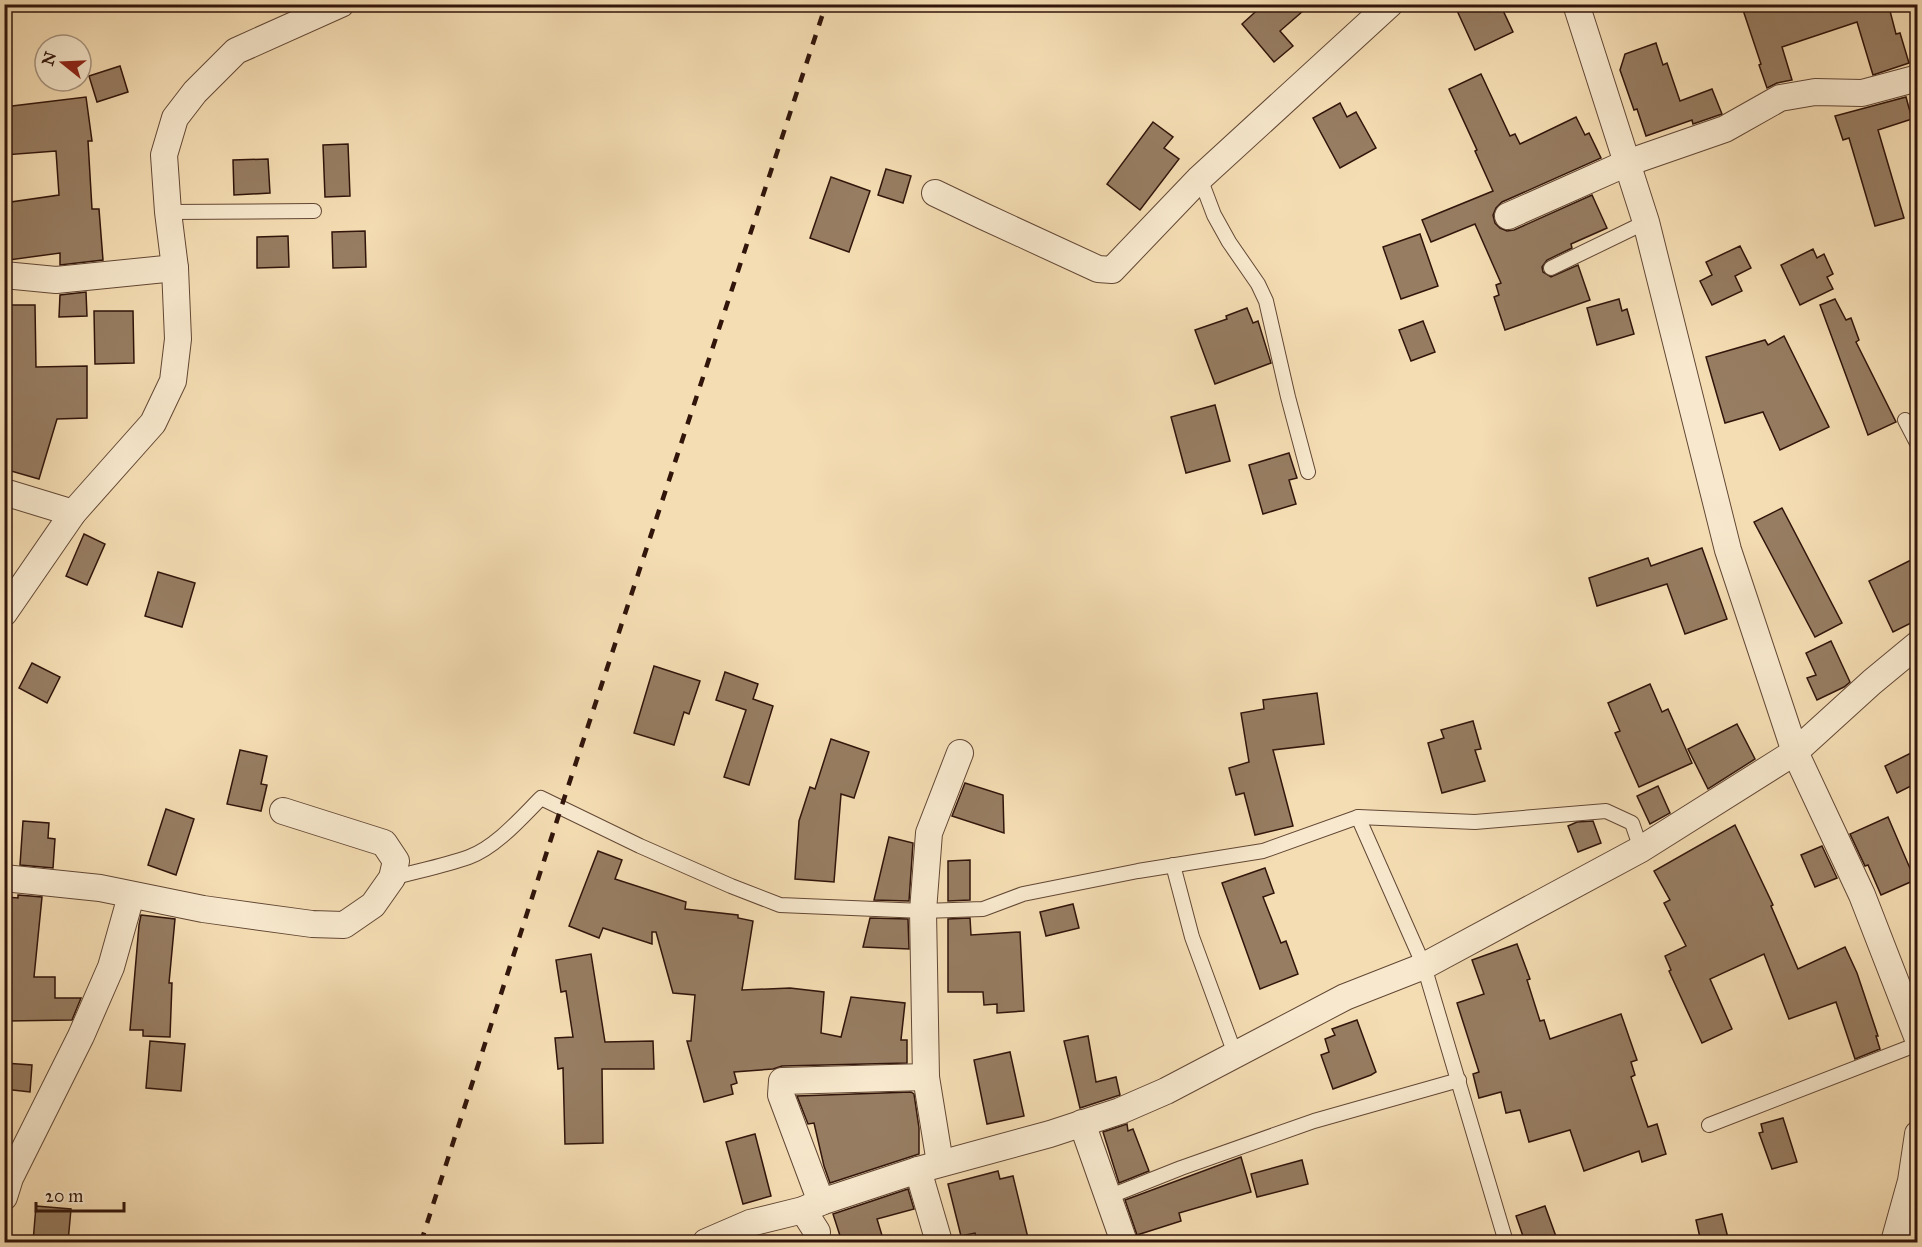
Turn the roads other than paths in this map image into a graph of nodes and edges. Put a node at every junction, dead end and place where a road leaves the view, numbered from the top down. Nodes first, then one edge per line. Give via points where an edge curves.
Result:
1 (341, 4) edge
2 (1390, 4) edge
3 (1576, 4) edge
4 (1917, 78) edge
5 (1627, 163) junction
6 (1200, 178) junction
7 (935, 192) dead end
8 (314, 211) dead end
9 (168, 212) junction
10 (1508, 216) dead end
11 (1646, 222) junction
12 (176, 268) junction
13 (1551, 268) dead end
14 (4, 275) edge
15 (1905, 420) dead end
16 (1917, 445) edge
17 (1308, 472) dead end
18 (4, 492) edge
19 (73, 513) junction
20 (4, 613) edge
21 (1917, 644) edge
22 (1795, 752) junction
23 (960, 753) dead end
24 (283, 811) dead end
25 (1358, 817) junction
26 (1641, 849) junction
27 (1173, 865) junction
28 (4, 878) edge
29 (392, 878) junction
30 (131, 896) junction
31 (923, 910) junction
32 (1424, 966) junction
33 (1917, 1039) edge
34 (1917, 1044) edge
35 (1235, 1054) junction
36 (926, 1077) junction
37 (1459, 1080) junction
38 (1082, 1123) junction
39 (1708, 1125) dead end
40 (1917, 1134) edge
41 (929, 1167) junction
42 (4, 1197) edge
43 (1108, 1197) junction
44 (812, 1206) junction
45 (817, 1232) dead end
46 (706, 1242) edge
47 (939, 1242) edge
48 (1124, 1242) edge
49 (1506, 1242) edge
50 (1894, 1242) edge

1 - 9 street via 236,51 195,92 175,118 164,155
2 - 6 street
3 - 5 street
4 - 5 street via 1862,93 1815,92 1780,98 1725,129
5 - 10 street
5 - 11 street
6 - 7 street via 1112,270 1098,269
6 - 17 lane via 1214,215 1266,301
8 - 9 lane
9 - 12 street
11 - 13 lane
11 - 22 street via 1728,550
12 - 14 street via 56,280
12 - 19 street via 178,339 173,381 153,423
15 - 16 lane
18 - 19 street
19 - 20 street
21 - 22 street
22 - 26 street
22 - 33 street via 1862,895
23 - 31 street via 930,833
24 - 29 street via 384,843 396,861
25 - 26 lane via 1475,822 1606,811 1632,824
25 - 27 lane via 1263,851
25 - 32 lane
26 - 32 street
27 - 31 lane via 1023,894 983,909
27 - 35 lane via 1192,937
28 - 30 street via 100,888
29 - 30 street via 373,905 344,925 312,924
29 - 31 lane via 471,857 495,842 541,798 650,851 780,905
30 - 42 street via 111,967
31 - 36 street
32 - 35 street via 1345,997
32 - 37 lane
34 - 39 lane
35 - 38 street via 1166,1091
36 - 41 street
36 - 44 street via 782,1081 781,1095
37 - 43 lane via 1314,1121
37 - 49 lane
38 - 41 street
38 - 43 street
40 - 50 street via 1911,1181
41 - 44 street
41 - 47 street
43 - 48 street
44 - 45 street
44 - 46 street via 750,1223

